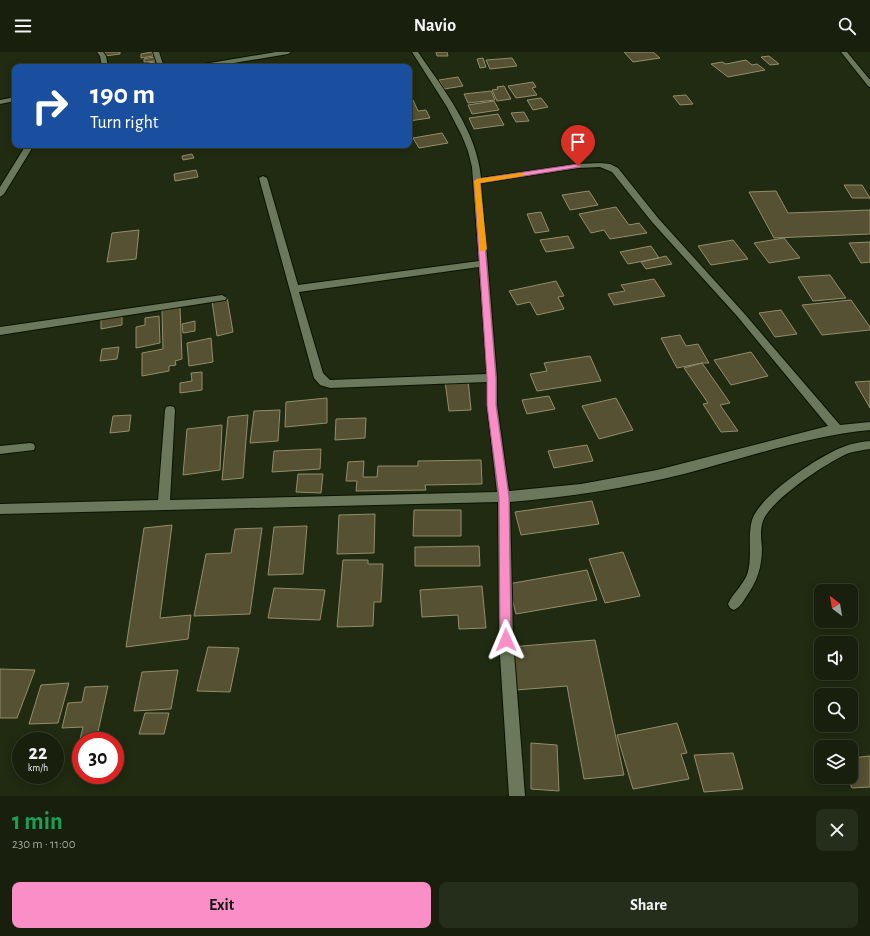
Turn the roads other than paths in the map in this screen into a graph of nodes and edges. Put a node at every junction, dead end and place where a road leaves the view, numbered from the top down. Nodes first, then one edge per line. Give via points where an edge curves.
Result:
1 (100, 52) edge
2 (156, 52) edge
3 (288, 52) edge
4 (415, 52) edge
5 (844, 52) edge
6 (104, 64) edge
7 (160, 64) edge
8 (226, 64) edge
9 (870, 85) edge
10 (12, 100) edge
11 (0, 102) edge
12 (28, 148) edge
13 (263, 178) dead end
14 (477, 181) junction
15 (0, 194) edge
16 (484, 263) junction
17 (295, 289) junction
18 (222, 298) dead end
19 (0, 331) edge
20 (492, 378) junction
21 (170, 410) dead end
22 (870, 426) edge
23 (836, 428) junction
24 (870, 445) edge
25 (30, 447) dead end
26 (0, 450) edge
27 (504, 497) junction
28 (164, 506) junction
29 (0, 509) edge
30 (734, 604) dead end
31 (517, 796) edge

1 - 6 street
2 - 7 street
3 - 8 street
4 - 14 street via 463,128 474,154
5 - 9 street
10 - 11 street
12 - 15 street
13 - 17 street
14 - 16 street
14 - 23 street via 578,166 600,165 615,170 655,220 740,314
16 - 17 street
16 - 20 street
17 - 20 street via 318,375 324,382 330,384
18 - 19 street
20 - 27 street via 492,405
21 - 28 street
22 - 23 street
23 - 27 street via 663,475 559,493
24 - 30 lane via 845,450 828,459 774,498 762,511 758,517 755,535 756,558 753,574
25 - 26 lane
27 - 28 street
27 - 31 street via 506,640
28 - 29 street

